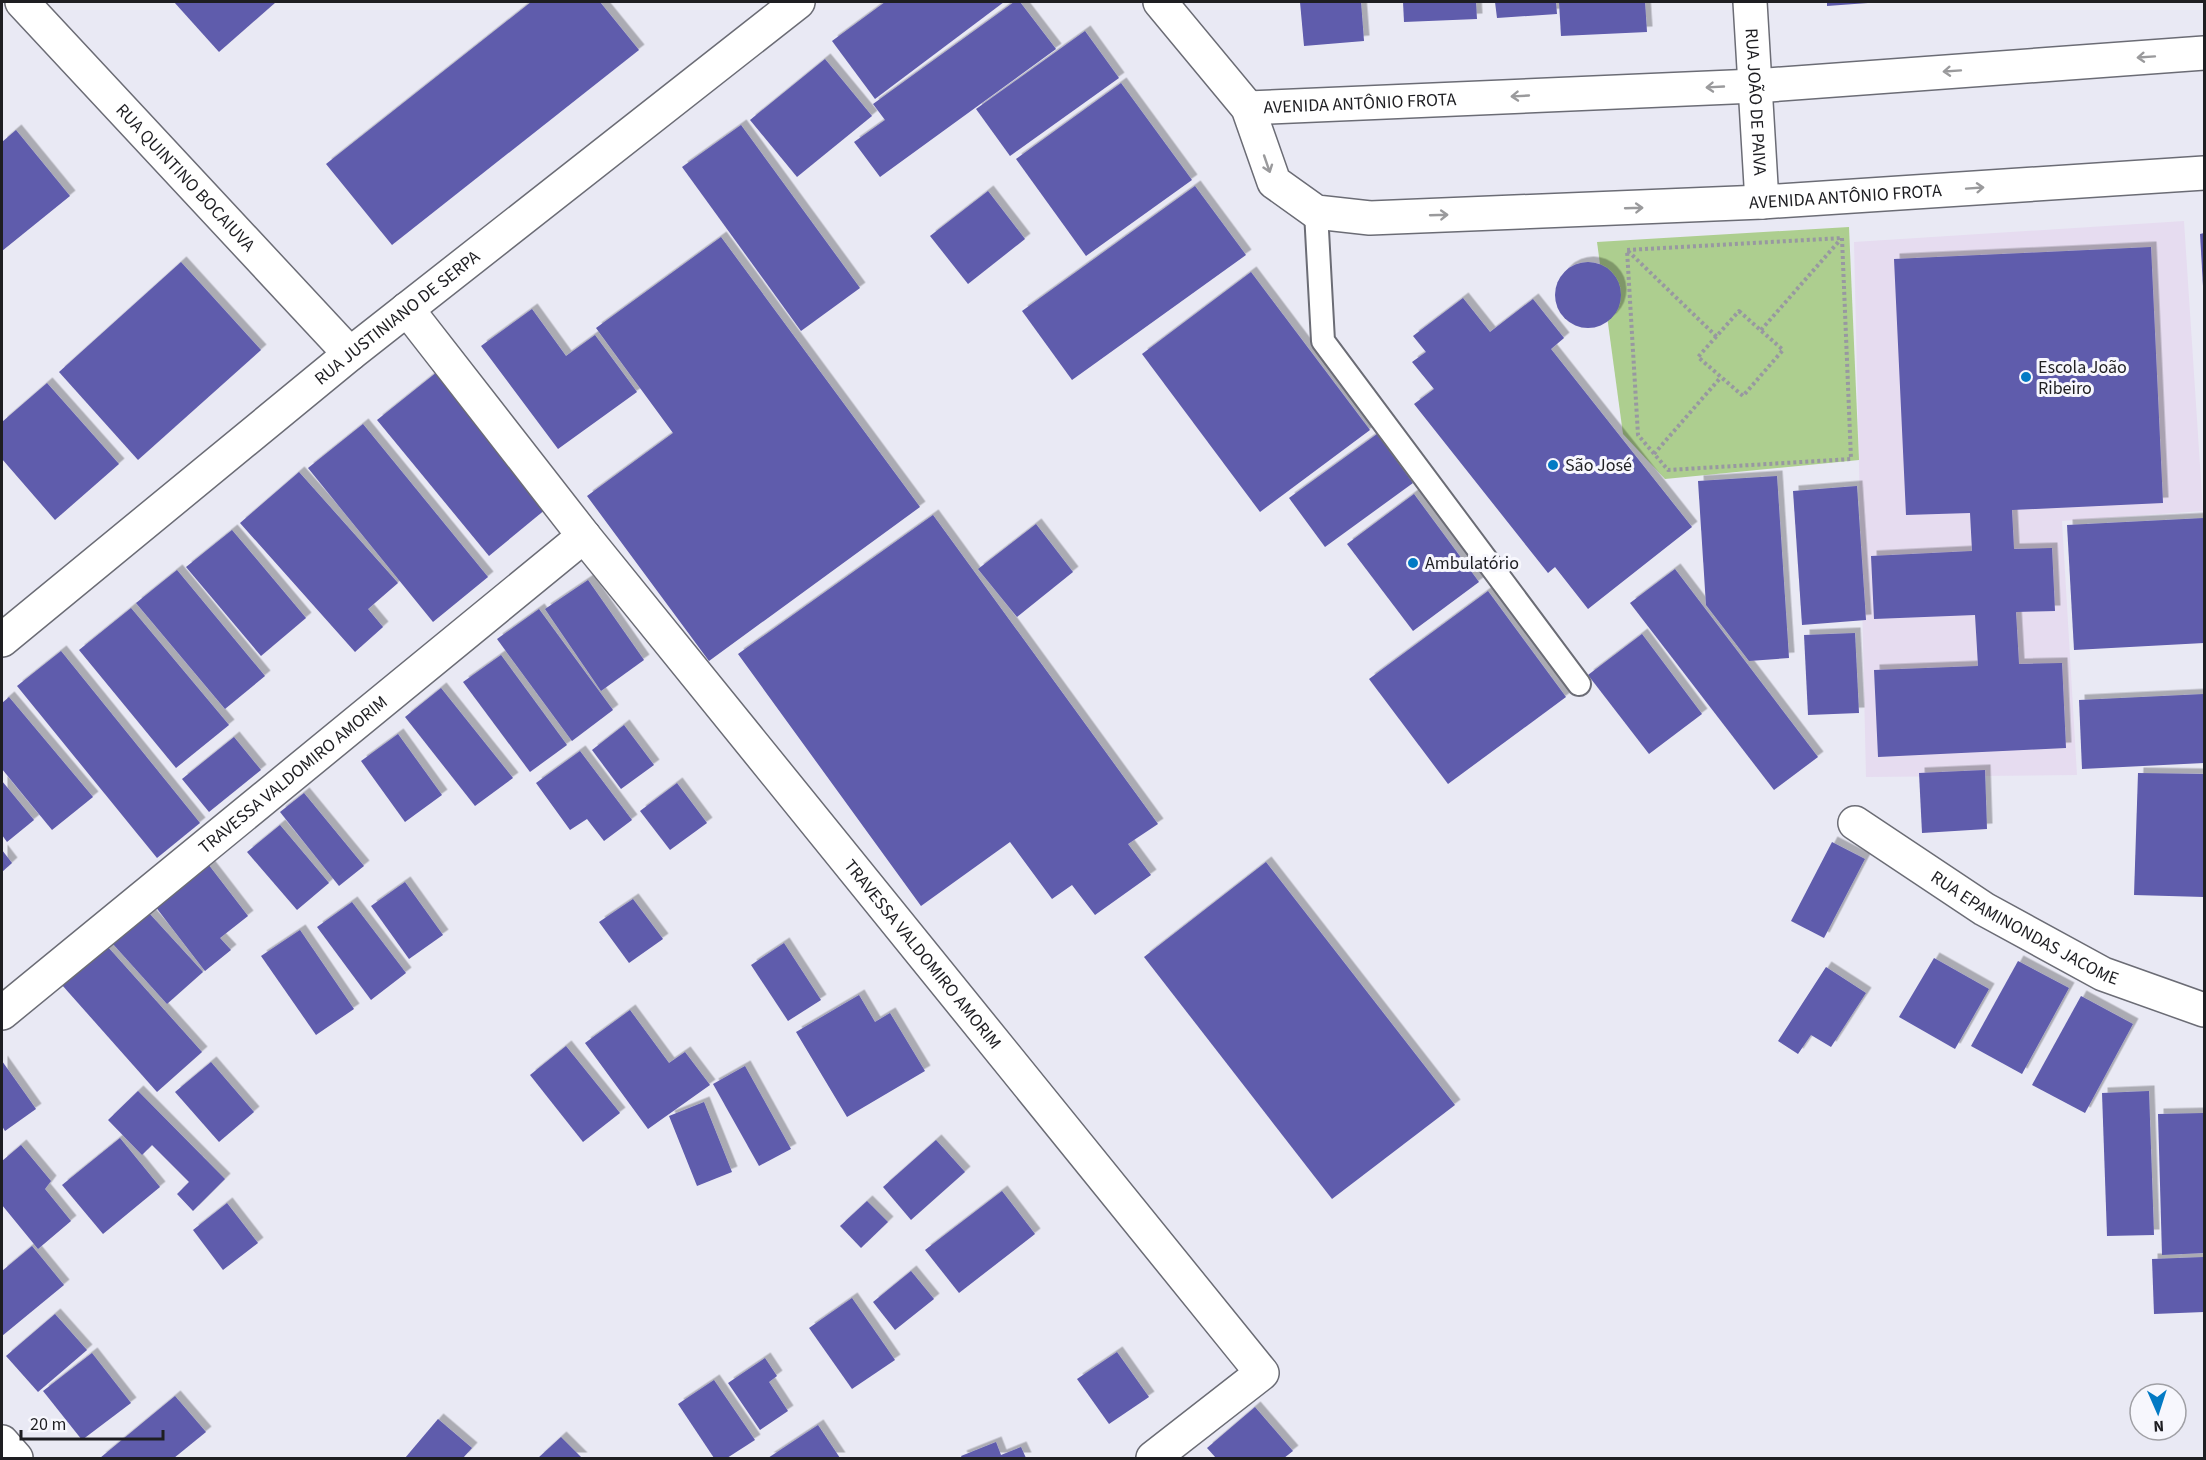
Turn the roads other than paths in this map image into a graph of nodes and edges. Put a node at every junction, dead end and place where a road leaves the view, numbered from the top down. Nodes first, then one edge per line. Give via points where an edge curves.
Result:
1 (22, 2) edge
2 (798, 2) edge
3 (1160, 2) edge
4 (1750, 2) edge
5 (2205, 53) edge
6 (1755, 86) junction
7 (1248, 108) junction
8 (2205, 173) edge
9 (1761, 202) junction
10 (1316, 212) junction
11 (407, 309) junction
12 (350, 354) junction
13 (584, 536) junction
14 (2, 639) edge
15 (1579, 684) dead end
16 (1855, 823) dead end
17 (2205, 1010) edge
18 (2, 1013) edge
19 (2, 1442) edge
20 (16, 1458) edge
21 (1153, 1458) edge

1 - 12 street, RUA QUINTINO BOCAIUVA
2 - 11 street, RUA JUSTINIANO DE SERPA
3 - 7 street
4 - 6 street, RUA JOÃO DE PAIVA
5 -> 6 street, AVENIDA ANTÔNIO FROTA
6 -> 7 street, AVENIDA ANTÔNIO FROTA
6 - 9 street, RUA JOÃO DE PAIVA
7 -> 10 street, AVENIDA ANTÔNIO FROTA via 1274,182
9 -> 8 street, AVENIDA ANTÔNIO FROTA
10 -> 9 street, AVENIDA ANTÔNIO FROTA via 1370,218
10 - 15 lane via 1323,341
11 - 12 street, RUA JUSTINIANO DE SERPA
11 - 13 street, TRAVESSA VALDOMIRO AMORIM
12 - 14 street, RUA JUSTINIANO DE SERPA
13 - 18 street, TRAVESSA VALDOMIRO AMORIM
13 - 21 street, TRAVESSA VALDOMIRO AMORIM via 1262,1373
16 - 17 street, RUA EPAMINONDAS JACOME via 1984,909 2103,974
19 - 20 street

